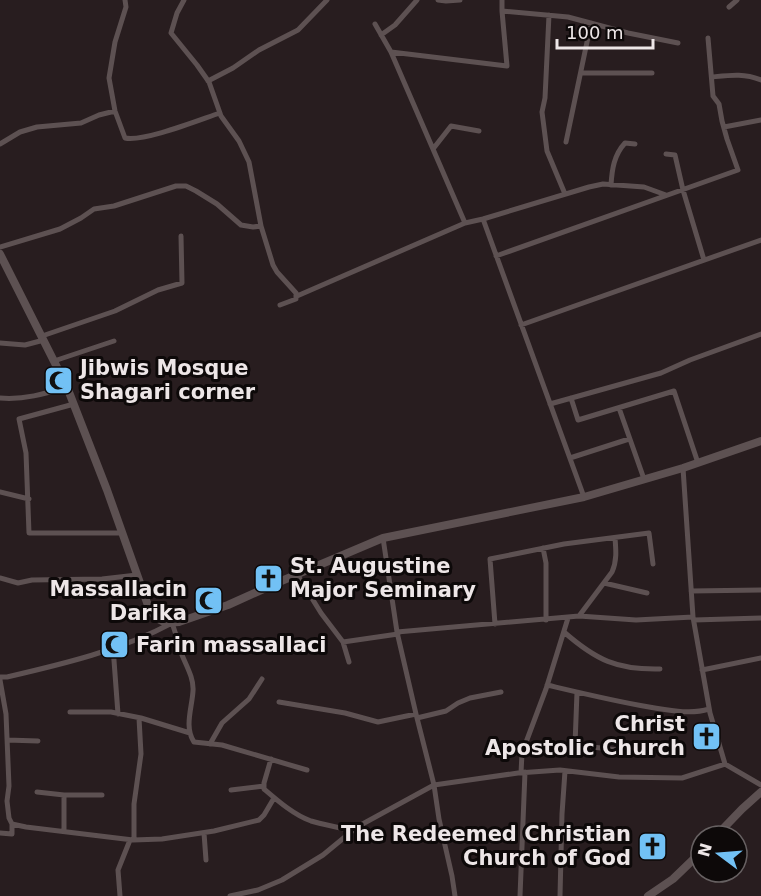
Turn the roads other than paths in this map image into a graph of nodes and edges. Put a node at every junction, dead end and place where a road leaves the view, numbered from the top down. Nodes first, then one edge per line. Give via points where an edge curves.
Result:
1 (125, 0) edge
2 (184, 0) edge
3 (327, 0) edge
4 (417, 0) edge
5 (438, 0) edge
6 (460, 0) edge
7 (502, 0) edge
8 (737, 0) edge
9 (729, 7) dead end
10 (502, 11) junction
11 (549, 15) junction
12 (591, 23) junction
13 (375, 24) dead end
14 (381, 35) junction
15 (708, 38) dead end
16 (678, 43) dead end
17 (391, 52) junction
18 (581, 73) junction
19 (652, 73) dead end
20 (712, 76) junction
21 (761, 80) edge
22 (208, 81) junction
23 (115, 111) junction
24 (220, 113) junction
25 (761, 120) edge
26 (724, 127) junction
27 (479, 131) dead end
28 (566, 142) dead end
29 (0, 144) edge
30 (635, 144) dead end
31 (433, 149) junction
32 (666, 154) dead end
33 (611, 184) junction
34 (683, 189) junction
35 (565, 194) junction
36 (667, 195) junction
37 (483, 219) junction
38 (465, 223) junction
39 (261, 226) junction
40 (181, 236) dead end
41 (761, 240) edge
42 (0, 247) edge
43 (0, 254) edge
44 (496, 256) junction
45 (704, 260) junction
46 (3, 269) edge
47 (297, 296) junction
48 (280, 305) dead end
49 (521, 324) junction
50 (761, 334) edge
51 (43, 338) junction
52 (114, 341) dead end
53 (0, 343) edge
54 (54, 361) junction
55 (67, 387) junction
56 (0, 398) edge
57 (571, 398) junction
58 (550, 404) junction
59 (74, 405) junction
60 (619, 408) junction
61 (629, 439) junction
62 (761, 441) edge
63 (570, 458) junction
64 (698, 463) junction
65 (683, 468) junction
66 (644, 479) junction
67 (0, 492) edge
68 (584, 497) junction
69 (29, 499) junction
70 (122, 532) junction
71 (383, 538) junction
72 (615, 538) junction
73 (543, 548) junction
74 (653, 564) dead end
75 (297, 574) junction
76 (137, 576) junction
77 (0, 578) edge
78 (603, 584) junction
79 (761, 590) edge
80 (691, 591) junction
81 (647, 593) dead end
82 (579, 616) junction
83 (568, 618) junction
84 (761, 618) edge
85 (693, 619) junction
86 (546, 620) junction
87 (172, 623) junction
88 (495, 624) junction
89 (564, 632) junction
90 (398, 633) junction
91 (343, 642) junction
92 (113, 647) junction
93 (761, 658) edge
94 (349, 662) dead end
95 (660, 669) dead end
96 (702, 670) junction
97 (0, 679) edge
98 (262, 679) dead end
99 (547, 685) junction
100 (501, 692) dead end
101 (577, 692) junction
102 (279, 702) dead end
103 (709, 709) junction
104 (70, 712) dead end
105 (118, 714) junction
106 (416, 716) junction
107 (139, 718) junction
108 (190, 733) junction
109 (7, 740) junction
110 (38, 741) dead end
111 (210, 744) junction
112 (644, 753) dead end
113 (271, 759) junction
114 (725, 764) junction
115 (307, 770) dead end
116 (565, 771) junction
117 (523, 773) junction
118 (434, 785) junction
119 (761, 785) edge
120 (264, 786) junction
121 (231, 789) dead end
122 (37, 792) dead end
123 (761, 792) edge
124 (64, 795) junction
125 (102, 795) dead end
126 (274, 798) junction
127 (0, 800) edge
128 (7, 801) junction
129 (12, 824) junction
130 (728, 824) edge
131 (64, 831) junction
132 (352, 831) junction
133 (204, 832) junction
134 (0, 833) edge
135 (132, 840) junction
136 (206, 860) dead end
137 (689, 864) edge
138 (120, 896) edge
139 (232, 896) edge
140 (455, 896) edge
141 (520, 896) edge
142 (560, 896) edge
143 (648, 896) edge

1 - 23 street via 109,78
2 - 22 street via 171,33
3 - 22 street via 298,30
4 - 14 street
5 - 6 street
7 - 10 street
8 - 9 street
10 - 11 street
10 - 17 street via 507,66
11 - 12 street
11 - 35 street via 542,112 547,151
12 - 16 street
12 - 18 street
13 - 14 street
14 - 17 street
15 - 20 street
17 - 31 street
18 - 19 street
18 - 28 street
20 - 21 street via 750,75
20 - 26 street
22 - 24 street
23 - 24 street via 125,138 129,139
23 - 29 street via 81,123 36,127
24 - 39 street via 249,162
25 - 26 street
26 - 34 street via 738,170
27 - 31 street via 451,126
30 - 33 street via 625,143 619,150
31 - 38 street
32 - 34 street via 675,155
33 - 35 street
33 - 36 street via 644,187
34 - 36 street
34 - 45 street
35 - 37 street
36 - 44 street
37 - 38 street
37 - 44 street
38 - 47 street
39 - 42 street via 241,225 196,191 177,186 94,209 60,229
39 - 47 street via 273,265
40 - 51 street via 182,283
41 - 45 street
43 - 46 street
44 - 49 street
45 - 49 street
46 - 51 street
47 - 48 street
49 - 58 street
50 - 57 street via 661,373
51 - 53 street via 25,345
51 - 54 street
52 - 54 street
54 - 55 street
55 - 56 street via 36,397
55 - 59 street
57 - 58 street
57 - 60 street via 578,420
58 - 63 street
59 - 69 street via 19,419
59 - 70 street
60 - 61 street
60 - 64 street via 674,391
61 - 63 street
61 - 66 street
62 - 64 street
63 - 68 street
64 - 65 street
65 - 66 street
65 - 80 street
66 - 68 street
67 - 69 street
68 - 71 street
69 - 70 street via 29,533
70 - 76 street
71 - 75 street
71 - 90 street
72 - 73 street
72 - 74 street via 649,532
72 - 78 street via 615,564
73 - 86 street
73 - 88 street via 489,559
75 - 87 street via 228,605
75 - 91 street
76 - 77 street via 18,582
76 - 87 street via 150,611 158,619
78 - 81 street
78 - 82 street
79 - 80 street
80 - 85 street
82 - 83 street
82 - 85 street
83 - 86 street
83 - 89 street
84 - 85 street
85 - 96 street
86 - 88 street
87 - 92 street
87 - 108 street via 193,690
88 - 90 street
89 - 95 street via 583,648 612,663 626,668
89 - 99 street
90 - 91 street
90 - 106 street
91 - 94 street
92 - 97 street
92 - 105 street
93 - 96 street
96 - 103 street
97 - 109 street
98 - 111 street via 249,699 222,723
99 - 101 street
99 - 117 street via 522,753
100 - 106 street via 470,698 446,711
101 - 103 street via 682,711
101 - 112 street via 575,745
102 - 106 street via 378,722
103 - 114 street
104 - 105 street
105 - 107 street
106 - 118 street
107 - 108 street
107 - 135 street via 141,754
108 - 111 street via 194,742
109 - 110 street
109 - 128 street
111 - 113 street
113 - 115 street
113 - 120 street
114 - 116 street via 682,778
114 - 119 street
116 - 117 street
116 - 142 street
117 - 118 street
117 - 141 street
118 - 132 street
118 - 140 street
120 - 121 street
120 - 126 street
122 - 124 street
123 - 130 street
124 - 125 street
124 - 131 street
126 - 132 street via 300,816
126 - 133 street via 259,820
127 - 128 street
128 - 129 street
129 - 131 street
129 - 134 street via 12,834
131 - 135 street
132 - 139 street via 323,855 282,880
133 - 135 street
133 - 136 street
135 - 138 street via 118,870
137 - 143 street

